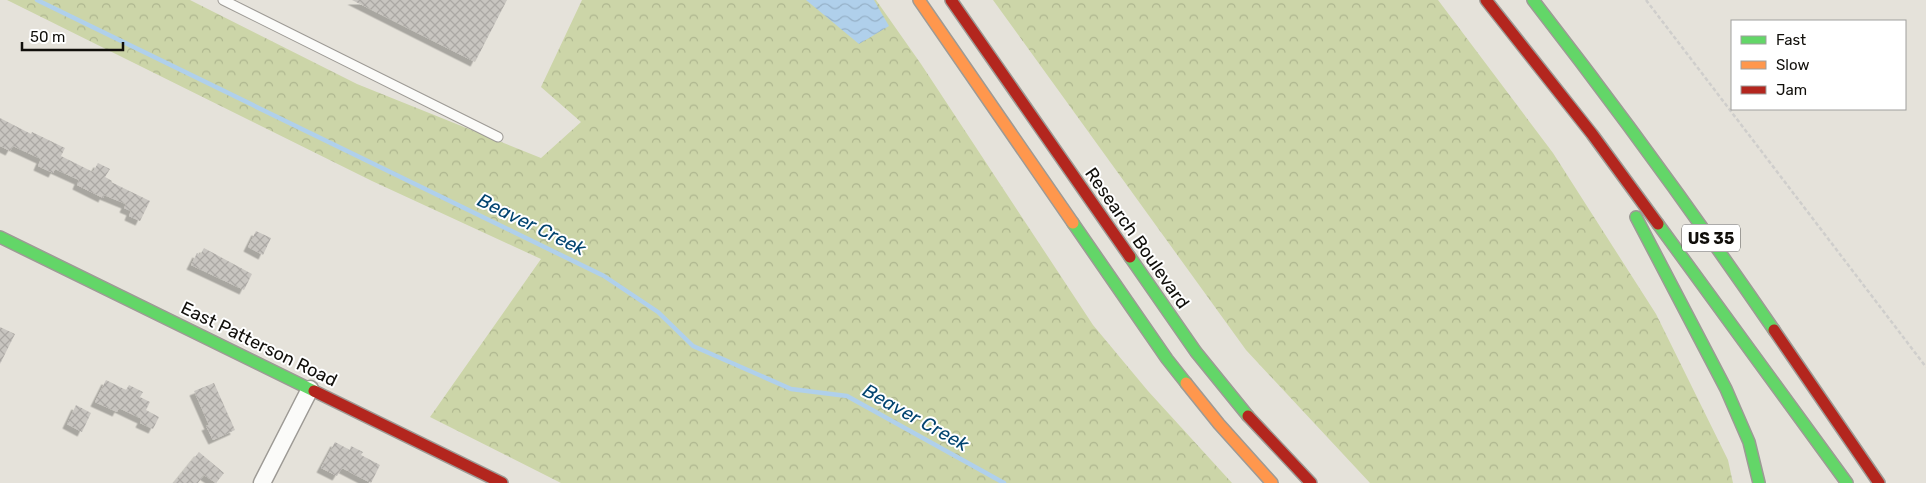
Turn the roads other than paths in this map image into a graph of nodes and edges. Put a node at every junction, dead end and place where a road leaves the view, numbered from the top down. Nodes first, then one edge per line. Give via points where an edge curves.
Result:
1 (223, 0) edge
2 (919, 0) edge
3 (951, 0) edge
4 (1486, 0) edge
5 (1533, 0) edge
6 (1592, 134) junction
7 (498, 137) dead end
8 (0, 236) edge
9 (310, 388) junction
10 (262, 483) edge
11 (502, 483) edge
12 (1272, 483) edge
13 (1311, 483) edge
14 (1760, 483) edge
15 (1847, 483) edge
16 (1879, 483) edge

1 - 7 lane
2 - 12 main road via 1167,359
3 - 13 main road, Research Boulevard via 1196,352 1247,415
4 - 6 main road, US 35
5 - 16 main road, US 35 via 1696,216
6 - 14 main road via 1726,389 1750,442
6 - 15 main road, US 35
8 - 9 main road, East Patterson Road
9 - 10 street
9 - 11 main road, East Patterson Road

